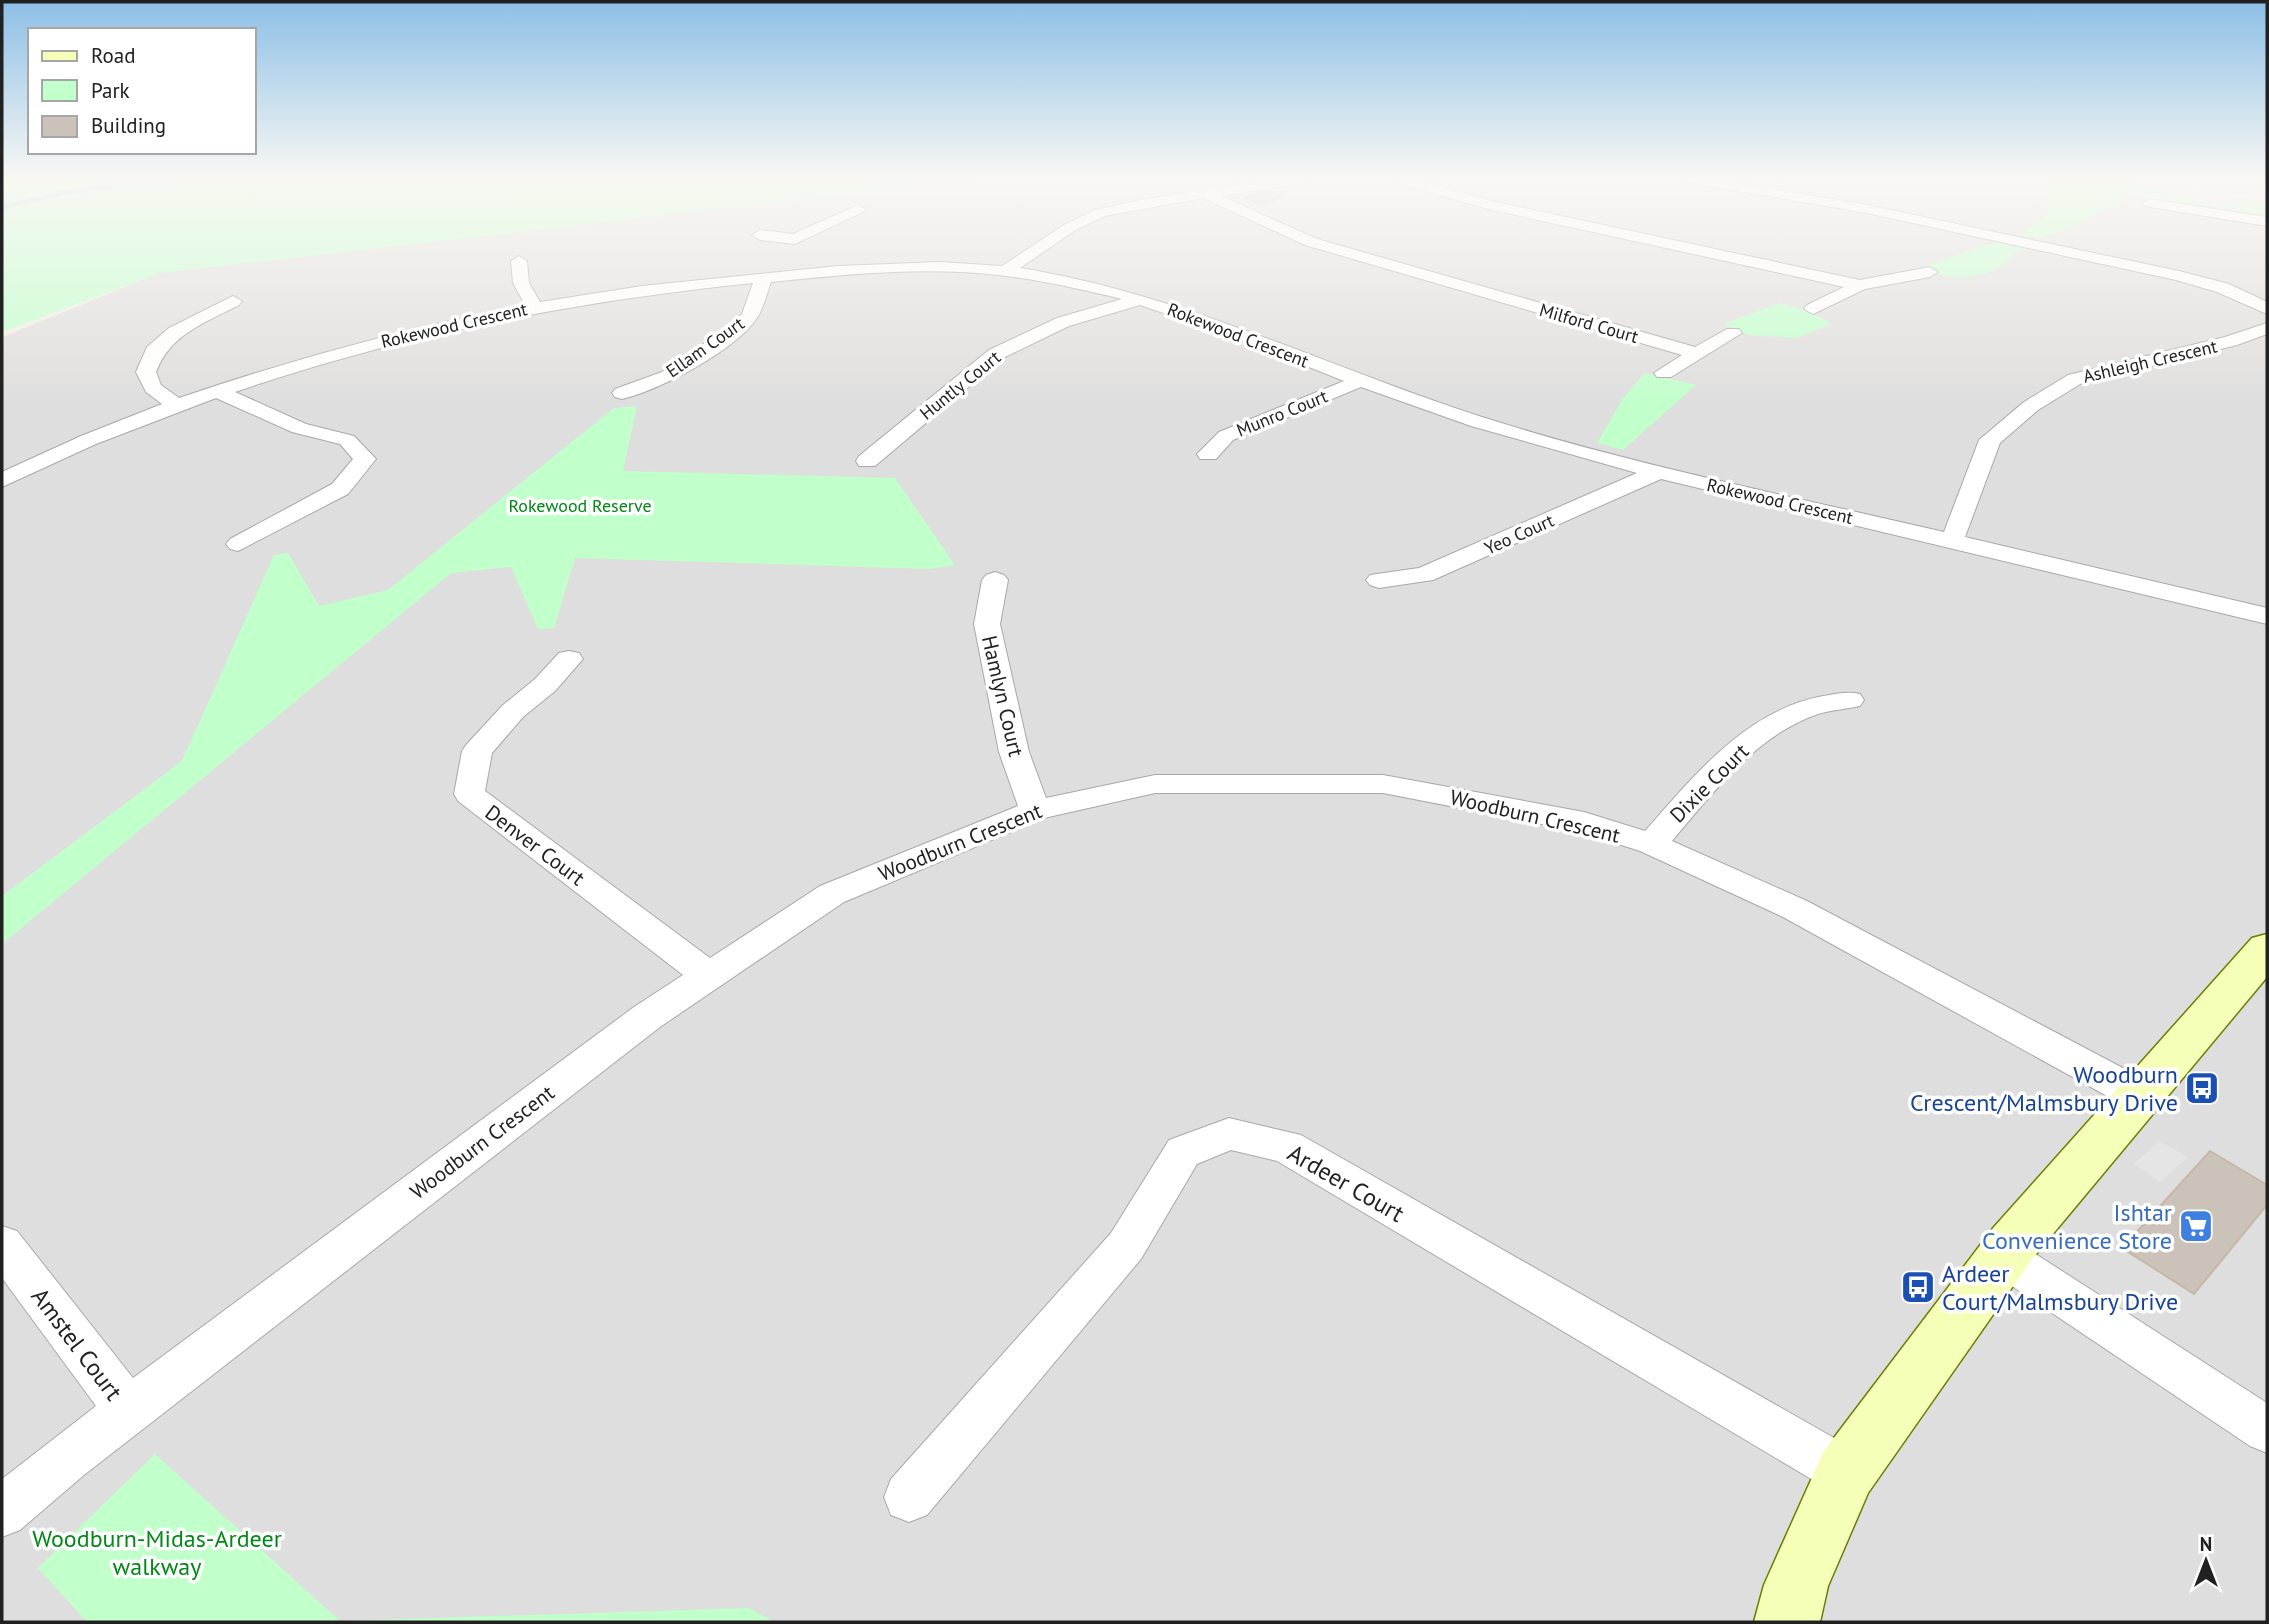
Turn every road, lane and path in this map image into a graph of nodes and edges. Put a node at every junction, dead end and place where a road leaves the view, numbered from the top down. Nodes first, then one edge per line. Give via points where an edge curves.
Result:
1 (802, 255) edge
2 (809, 255) edge
3 (1029, 255) edge
4 (1355, 255) edge
5 (1720, 255) edge
6 (2080, 255) edge
7 (519, 261) dead end
8 (1005, 271) junction
9 (1930, 272) dead end
10 (764, 277) junction
11 (1860, 285) junction
12 (1142, 299) junction
13 (233, 301) dead end
14 (534, 306) junction
15 (1813, 309) dead end
16 (2267, 309) edge
17 (2267, 328) edge
18 (1733, 333) dead end
19 (1696, 353) junction
20 (1664, 373) dead end
21 (1360, 381) junction
22 (217, 391) junction
23 (622, 393) dead end
24 (175, 404) junction
25 (1208, 454) dead end
26 (867, 461) dead end
27 (1656, 472) junction
28 (2, 480) edge
29 (1952, 541) junction
30 (238, 544) dead end
31 (995, 580) dead end
32 (1378, 580) dead end
33 (2267, 616) edge
34 (569, 659) dead end
35 (1850, 700) dead end
36 (1035, 810) junction
37 (1651, 844) junction
38 (2260, 969) edge
39 (709, 976) junction
40 (2139, 1095) junction
41 (2, 1244) edge
42 (2004, 1257) junction
43 (128, 1410) junction
44 (2267, 1430) edge
45 (1846, 1472) junction
46 (909, 1497) dead end
47 (2, 1512) edge
48 (1787, 1622) edge

1 - 10 street, Rokewood Crescent
2 - 8 street, Rokewood Crescent via 897,267
3 - 8 street
4 - 19 street, Milford Court
5 - 11 street
6 - 16 street via 2223,288
7 - 14 street via 521,283
8 - 12 street, Rokewood Crescent
9 - 11 street
10 - 14 street, Rokewood Crescent
10 - 23 street, Ellam Court via 750,315 739,328 669,376
11 - 15 street
12 - 21 street, Rokewood Crescent
12 - 26 street, Huntly Court via 1063,322 996,354
13 - 24 street via 175,332 154,351 146,372 153,388
14 - 22 street, Rokewood Crescent via 387,339
17 - 29 street, Ashleigh Crescent via 2075,379 2031,406 1990,440
18 - 19 street
19 - 20 street
21 - 25 street, Munro Court via 1226,436
21 - 27 street, Rokewood Crescent via 1468,419
22 - 24 street, Rokewood Crescent
22 - 30 street via 299,428 346,440 365,458 340,489
24 - 28 street, Rokewood Crescent
27 - 29 street, Rokewood Crescent
27 - 32 street, Yeo Court via 1424,575
29 - 33 street, Rokewood Crescent
31 - 36 street, Hamlyn Court via 987,624 1014,752
34 - 39 street, Denver Court via 477,751 469,794
35 - 37 street, Dixie Court via 1804,709 1761,732 1722,764
36 - 37 street, Woodburn Crescent via 1155,784 1383,784 1584,822
36 - 39 street, Woodburn Crescent via 832,894
37 - 40 street, Woodburn Crescent via 1795,909
38 - 40 street
39 - 43 street, Woodburn Crescent via 647,1017
40 - 42 street
41 - 43 street, Amstel Court
42 - 44 street
42 - 45 street
43 - 47 street, Woodburn Crescent
45 - 46 street, Ardeer Court via 1287,1147 1229,1134 1183,1152 1126,1246
45 - 48 street via 1796,1585

